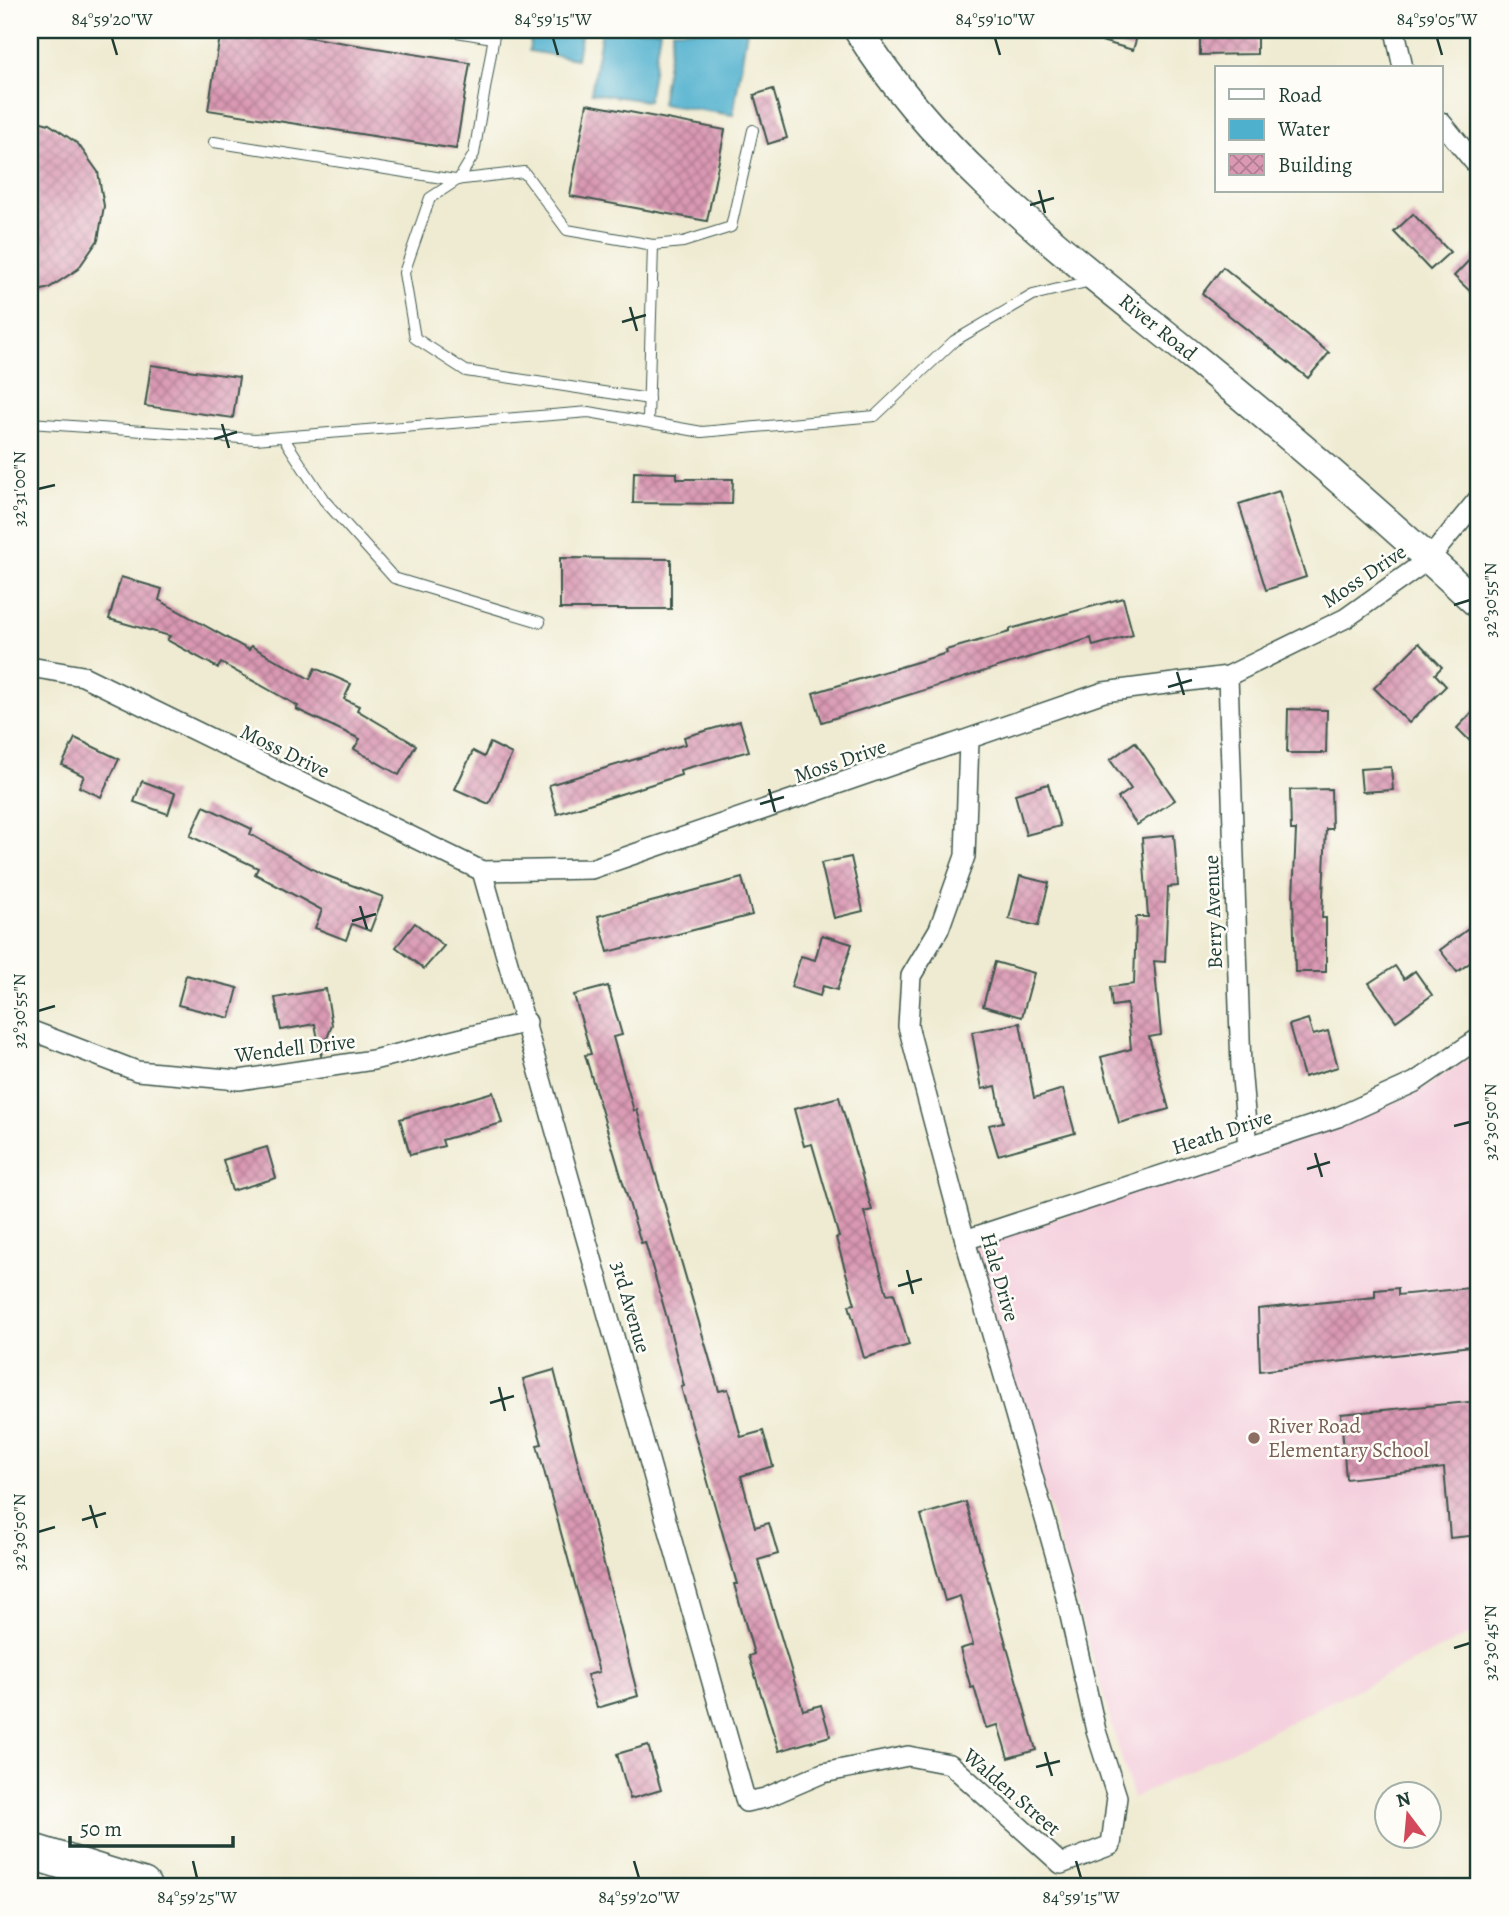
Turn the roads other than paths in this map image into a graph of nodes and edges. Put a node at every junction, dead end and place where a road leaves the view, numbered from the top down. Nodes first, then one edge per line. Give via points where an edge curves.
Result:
1 (443, 30) edge
2 (858, 30) edge
3 (1395, 30) edge
4 (494, 34) edge
5 (1403, 66) edge
6 (1442, 123) edge
7 (752, 130) dead end
8 (214, 142) dead end
9 (1479, 167) edge
10 (459, 180) junction
11 (653, 245) junction
12 (1098, 279) junction
13 (649, 399) junction
14 (648, 421) junction
15 (30, 423) edge
16 (283, 437) junction
17 (1479, 498) edge
18 (1429, 559) junction
19 (1479, 604) edge
20 (541, 622) dead end
21 (30, 667) edge
22 (1228, 676) junction
23 (969, 741) junction
24 (482, 871) junction
25 (527, 1022) junction
26 (30, 1030) edge
27 (1479, 1038) edge
28 (1248, 1147) junction
29 (965, 1240) junction
30 (735, 1756) joint
31 (1113, 1828) joint
32 (30, 1851) edge
33 (143, 1886) edge

1 - 4 lane
2 - 12 main road, River Road via 920,112 980,178
3 - 5 street
4 - 10 lane via 474,154
6 - 9 street
7 - 11 lane via 731,227 683,242
8 - 10 lane
10 - 11 lane via 524,172 567,230
10 - 13 lane via 430,198 404,273 415,338 466,371
11 - 13 lane
12 - 14 lane via 1032,295 954,341 875,416 702,432
12 - 18 main road, River Road
13 - 14 lane
14 - 16 lane via 589,412
15 - 16 lane via 255,439
16 - 20 lane via 324,500 394,578
17 - 18 street, Moss Drive
18 - 19 main road, River Road
18 - 22 street, Moss Drive via 1346,618
21 - 24 street, Moss Drive via 83,676
22 - 23 street, Moss Drive via 1104,692
22 - 28 street, Berry Avenue
23 - 24 street, Moss Drive via 591,869
23 - 29 street, Hale Drive via 965,856 939,929 911,976 908,1026
24 - 25 street, 3rd Avenue
25 - 26 street, Wendell Drive via 373,1060 239,1080 137,1071
25 - 30 street, 3rd Avenue
27 - 28 street, Heath Drive via 1415,1082 1338,1117
28 - 29 street, Heath Drive
29 - 31 street, Hale Drive via 1060,1571 1096,1731 1117,1797
30 - 31 street, Walden Street via 746,1802 823,1773 908,1756 950,1764 1061,1864 1111,1845
32 - 33 highway

